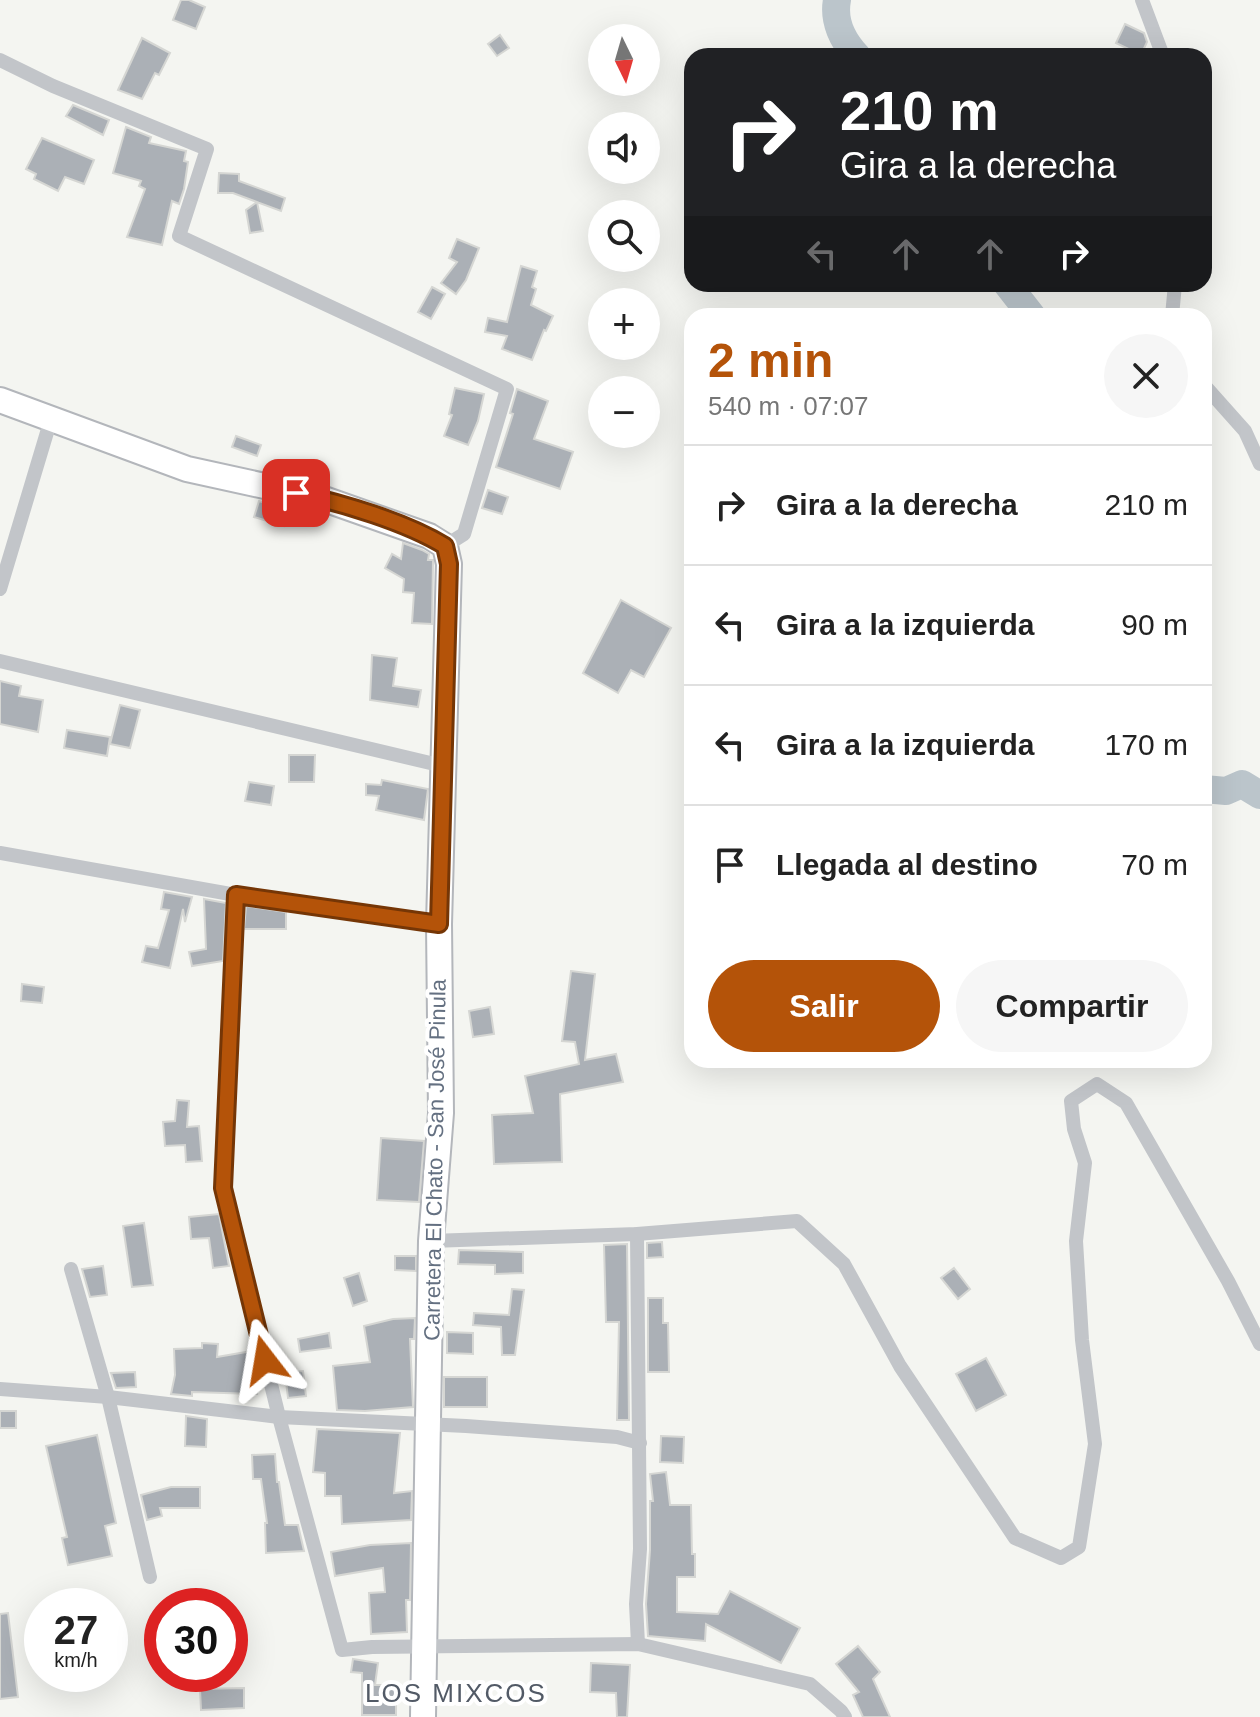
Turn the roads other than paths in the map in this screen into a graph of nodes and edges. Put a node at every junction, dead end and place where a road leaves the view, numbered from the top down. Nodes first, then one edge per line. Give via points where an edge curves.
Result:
1 (1142, 0) edge
2 (1160, 48) edge
3 (0, 60) edge
4 (1212, 394) edge
5 (0, 400) edge
6 (51, 419) junction
7 (1260, 464) edge
8 (445, 546) junction
9 (0, 589) edge
10 (0, 661) edge
11 (443, 766) junction
12 (0, 853) edge
13 (236, 895) junction
14 (439, 924) junction
15 (637, 1234) junction
16 (431, 1241) junction
17 (71, 1269) dead end
18 (1260, 1344) edge
19 (0, 1389) edge
20 (108, 1397) junction
21 (279, 1417) junction
22 (430, 1424) junction
23 (640, 1443) junction
24 (150, 1577) dead end
25 (638, 1644) junction
26 (425, 1648) junction
27 (423, 1717) edge
28 (845, 1717) edge

1 - 2 street
3 - 8 street via 207,149 179,236 507,389 464,534
4 - 7 street via 1245,431
5 - 6 main road
6 - 8 main road via 187,469 324,499
6 - 9 street
8 - 11 main road, Carretera El Chato - San José Pinula via 449,564
10 - 11 street
11 - 14 main road, Carretera El Chato - San José Pinula
12 - 13 street
13 - 14 street
13 - 21 street via 223,1188
14 - 16 main road, Carretera El Chato - San José Pinula via 441,1113
15 - 16 street
15 - 18 street via 797,1221 844,1264 900,1366 1015,1538 1061,1558 1079,1547 1095,1444 1076,1241 1085,1163 1071,1101 1097,1084 1126,1103
15 - 23 street
16 - 22 main road, Carretera El Chato - San José Pinula
17 - 20 street
19 - 20 street
20 - 21 street
20 - 24 street
21 - 22 street
21 - 26 street via 342,1650
22 - 23 street
22 - 26 main road, Carretera El Chato - San José Pinula
23 - 25 street
25 - 26 street
25 - 28 street via 810,1684
26 - 27 main road, Carretera El Chato - San José Pinula

